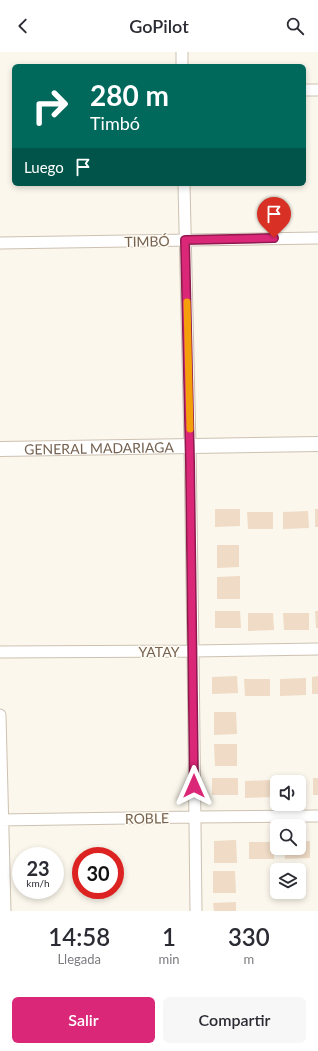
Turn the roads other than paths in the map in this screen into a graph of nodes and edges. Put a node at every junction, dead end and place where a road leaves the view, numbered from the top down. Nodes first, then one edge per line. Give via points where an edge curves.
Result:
1 (182, 52) edge
2 (182, 64) edge
3 (306, 90) edge
4 (318, 90) edge
5 (184, 186) edge
6 (318, 238) edge
7 (185, 240) junction
8 (0, 243) edge
9 (318, 444) edge
10 (190, 446) junction
11 (0, 449) edge
12 (318, 649) edge
13 (193, 651) junction
14 (0, 652) edge
15 (0, 715) edge
16 (318, 816) edge
17 (194, 817) junction
18 (1, 820) edge
19 (5, 911) edge
20 (196, 911) edge

1 - 2 street
3 - 4 street
5 - 7 street
6 - 7 street, TIMBÓ
7 - 8 street, TIMBÓ
7 - 10 street
9 - 10 street, GENERAL MADARIAGA
10 - 11 street, GENERAL MADARIAGA
10 - 13 street
12 - 13 street, YATAY
13 - 14 street, YATAY
13 - 17 street
15 - 18 street
16 - 17 street, ROBLE
17 - 18 street, ROBLE
17 - 20 street
18 - 19 street

